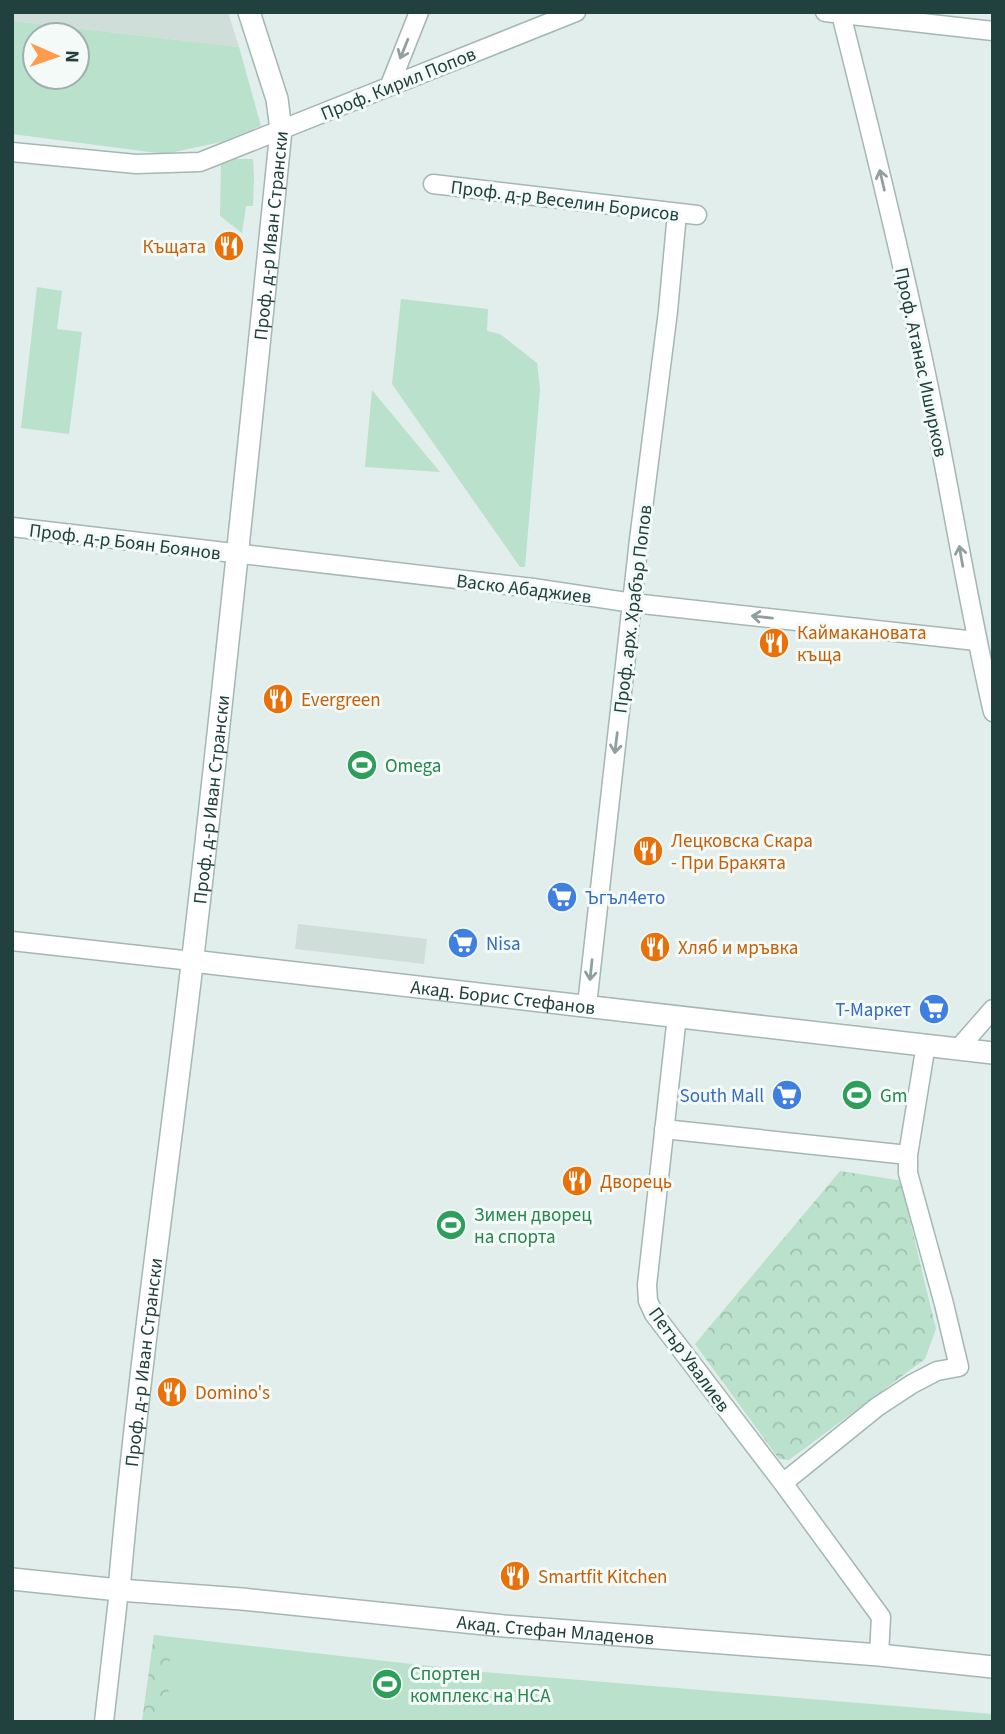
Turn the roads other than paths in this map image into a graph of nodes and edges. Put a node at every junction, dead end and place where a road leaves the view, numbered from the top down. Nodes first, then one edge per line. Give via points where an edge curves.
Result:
1 (249, 12) edge
2 (419, 12) edge
3 (576, 12) edge
4 (833, 13) edge
5 (993, 31) edge
6 (390, 85) junction
7 (281, 130) junction
8 (12, 152) edge
9 (433, 184) dead end
10 (677, 213) junction
11 (697, 215) dead end
12 (12, 527) edge
13 (239, 554) junction
14 (633, 603) junction
15 (976, 641) junction
16 (993, 712) edge
17 (12, 941) edge
18 (192, 961) junction
19 (587, 1005) junction
20 (993, 1009) edge
21 (677, 1016) junction
22 (926, 1044) junction
23 (958, 1049) junction
24 (993, 1053) edge
25 (664, 1129) junction
26 (908, 1155) junction
27 (783, 1483) junction
28 (12, 1579) edge
29 (119, 1590) junction
30 (879, 1655) junction
31 (993, 1667) edge
32 (104, 1722) edge

1 - 7 street, Проф. д-р Иван Странски via 277,99
2 -> 6 street
3 - 6 street, Проф. Кирил Попов
4 - 5 street
15 -> 4 street, Проф. Атанас Иширков via 898,247
6 - 7 street, Проф. Кирил Попов
7 - 8 street, Проф. Кирил Попов via 200,162 135,164
7 - 13 street, Проф. д-р Иван Странски
9 - 10 street, Проф. д-р Веселин Борисов
10 - 11 street, Проф. д-р Веселин Борисов
10 - 14 street, Проф. арх. Храбър Попов
12 - 13 street, Проф. д-р Боян Боянов
13 - 14 street, Васко Абаджиев
13 - 18 street, Проф. д-р Иван Странски
15 -> 14 street, Васко Абаджиев
14 -> 19 street, Проф. арх. Храбър Попов
15 - 16 street, Проф. Атанас Иширков
17 - 18 street, Акад. Борис Стефанов
18 - 19 street, Акад. Борис Стефанов
18 - 29 street, Проф. д-р Иван Странски
19 - 21 street, Акад. Борис Стефанов
20 - 23 street
21 - 22 street, Акад. Борис Стефанов
21 - 25 street, Петър Увалиев
22 - 23 street, Акад. Борис Стефанов
22 - 26 street
23 - 24 street, Акад. Борис Стефанов
25 - 26 street
25 - 27 street, Петър Увалиев via 648,1301
26 - 27 street via 908,1173 959,1367 937,1371 877,1407
27 - 30 street, Петър Увалиев via 881,1617
28 - 29 street, Акад. Стефан Младенов
29 - 30 street, Акад. Стефан Младенов
29 - 32 street
30 - 31 street, Акад. Стефан Младенов

